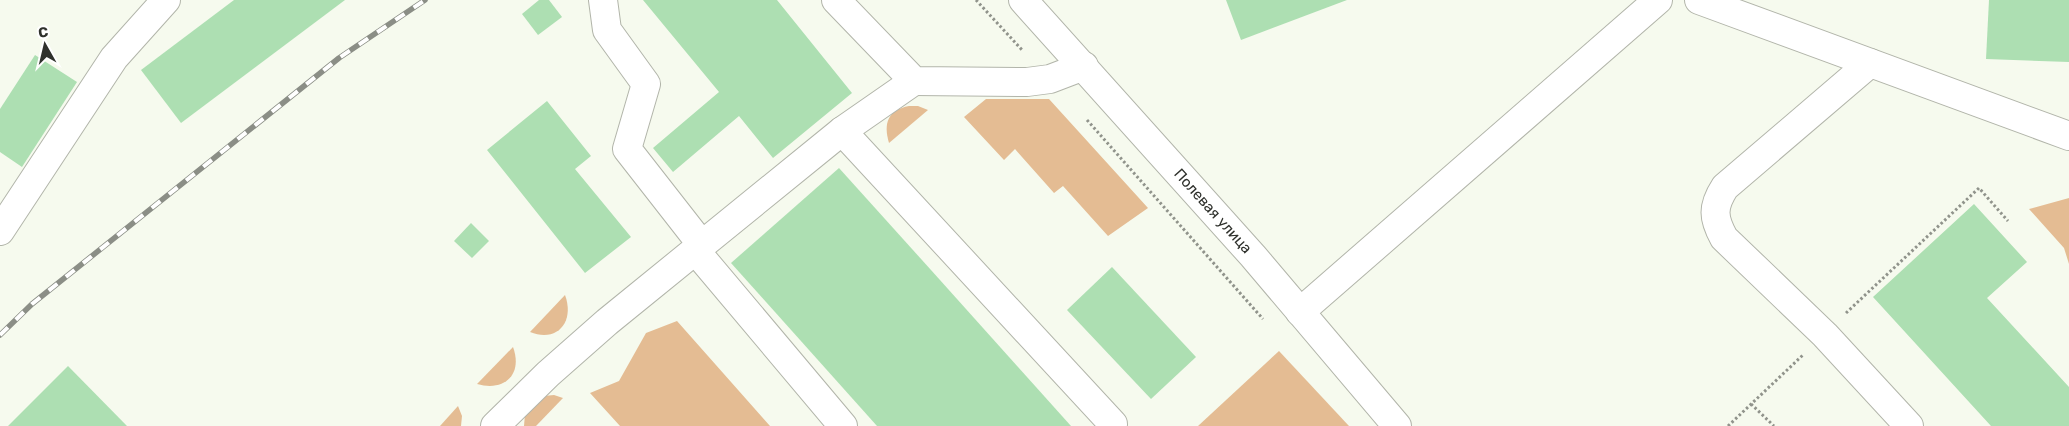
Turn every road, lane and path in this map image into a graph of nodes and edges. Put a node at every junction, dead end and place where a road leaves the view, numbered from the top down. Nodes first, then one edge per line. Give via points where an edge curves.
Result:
1 (166, 0) edge
2 (603, 0) edge
3 (836, 0) edge
4 (976, 0) edge
5 (1024, 0) edge
6 (1658, 0) edge
7 (1699, 0) edge
8 (1870, 63) junction
9 (1084, 66) junction
10 (1050, 79) junction
11 (914, 81) junction
12 (1083, 116) dead end
13 (842, 130) junction
14 (2069, 136) edge
15 (2008, 222) dead end
16 (0, 231) edge
17 (698, 248) junction
18 (1300, 312) junction
19 (1266, 322) dead end
20 (1825, 334) junction
21 (1752, 404) junction
22 (495, 426) edge
23 (843, 426) edge
24 (1110, 426) edge
25 (1397, 426) edge
26 (1728, 426) edge
27 (1774, 426) edge
28 (1909, 426) edge

1 - 16 street via 114,58
2 - 17 street via 607,30 646,84 626,149
3 - 11 street
4 - 10 path
5 - 9 street, Полевая улица
6 - 18 street
7 - 8 street
8 - 14 street
8 - 20 street via 1725,188 1717,199 1715,211 1717,225 1724,238
9 - 10 street
9 - 18 street, Полевая улица
10 - 11 street via 1027,82
11 - 13 street
12 - 19 path
13 - 17 street
13 - 24 street via 1113,424
15 - 20 path via 1979,188
17 - 22 street via 600,328
17 - 23 street
18 - 25 street, Полевая улица
20 - 21 path
20 - 28 street
21 - 26 path
21 - 27 path

